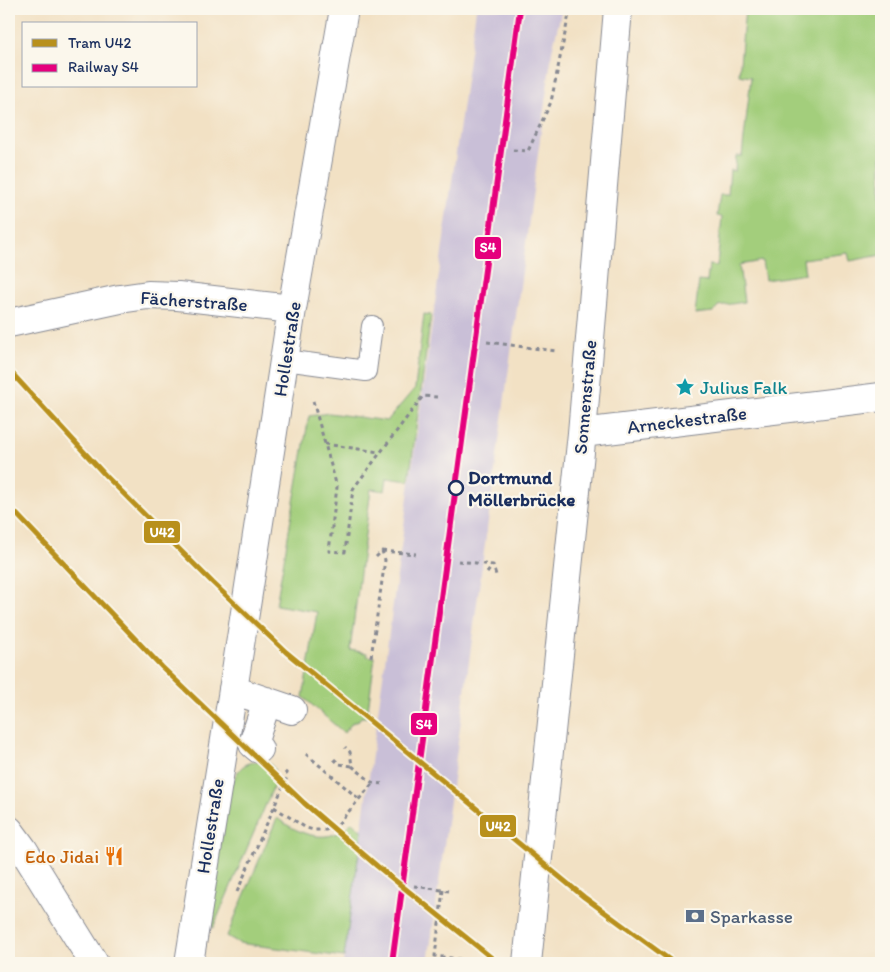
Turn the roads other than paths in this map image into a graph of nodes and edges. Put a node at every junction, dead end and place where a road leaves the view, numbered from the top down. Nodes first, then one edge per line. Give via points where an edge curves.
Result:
1 (344, 9) edge
2 (618, 9) edge
3 (292, 309) junction
4 (9, 323) edge
5 (372, 326) dead end
6 (285, 360) junction
7 (881, 396) edge
8 (582, 433) junction
9 (233, 690) junction
10 (259, 749) dead end
11 (9, 830) edge
12 (94, 963) edge
13 (190, 963) edge
14 (527, 963) edge

1 - 3 street, Hollestraße
2 - 8 street, Sonnenstraße
3 - 4 street, Fächerstraße via 148,295
3 - 6 street, Hollestraße
5 - 6 lane via 366,371
6 - 9 street, Hollestraße
7 - 8 street, Arneckestraße
8 - 14 street, Sonnenstraße
9 - 10 street via 280,706 253,744
9 - 13 street, Hollestraße
11 - 12 street

